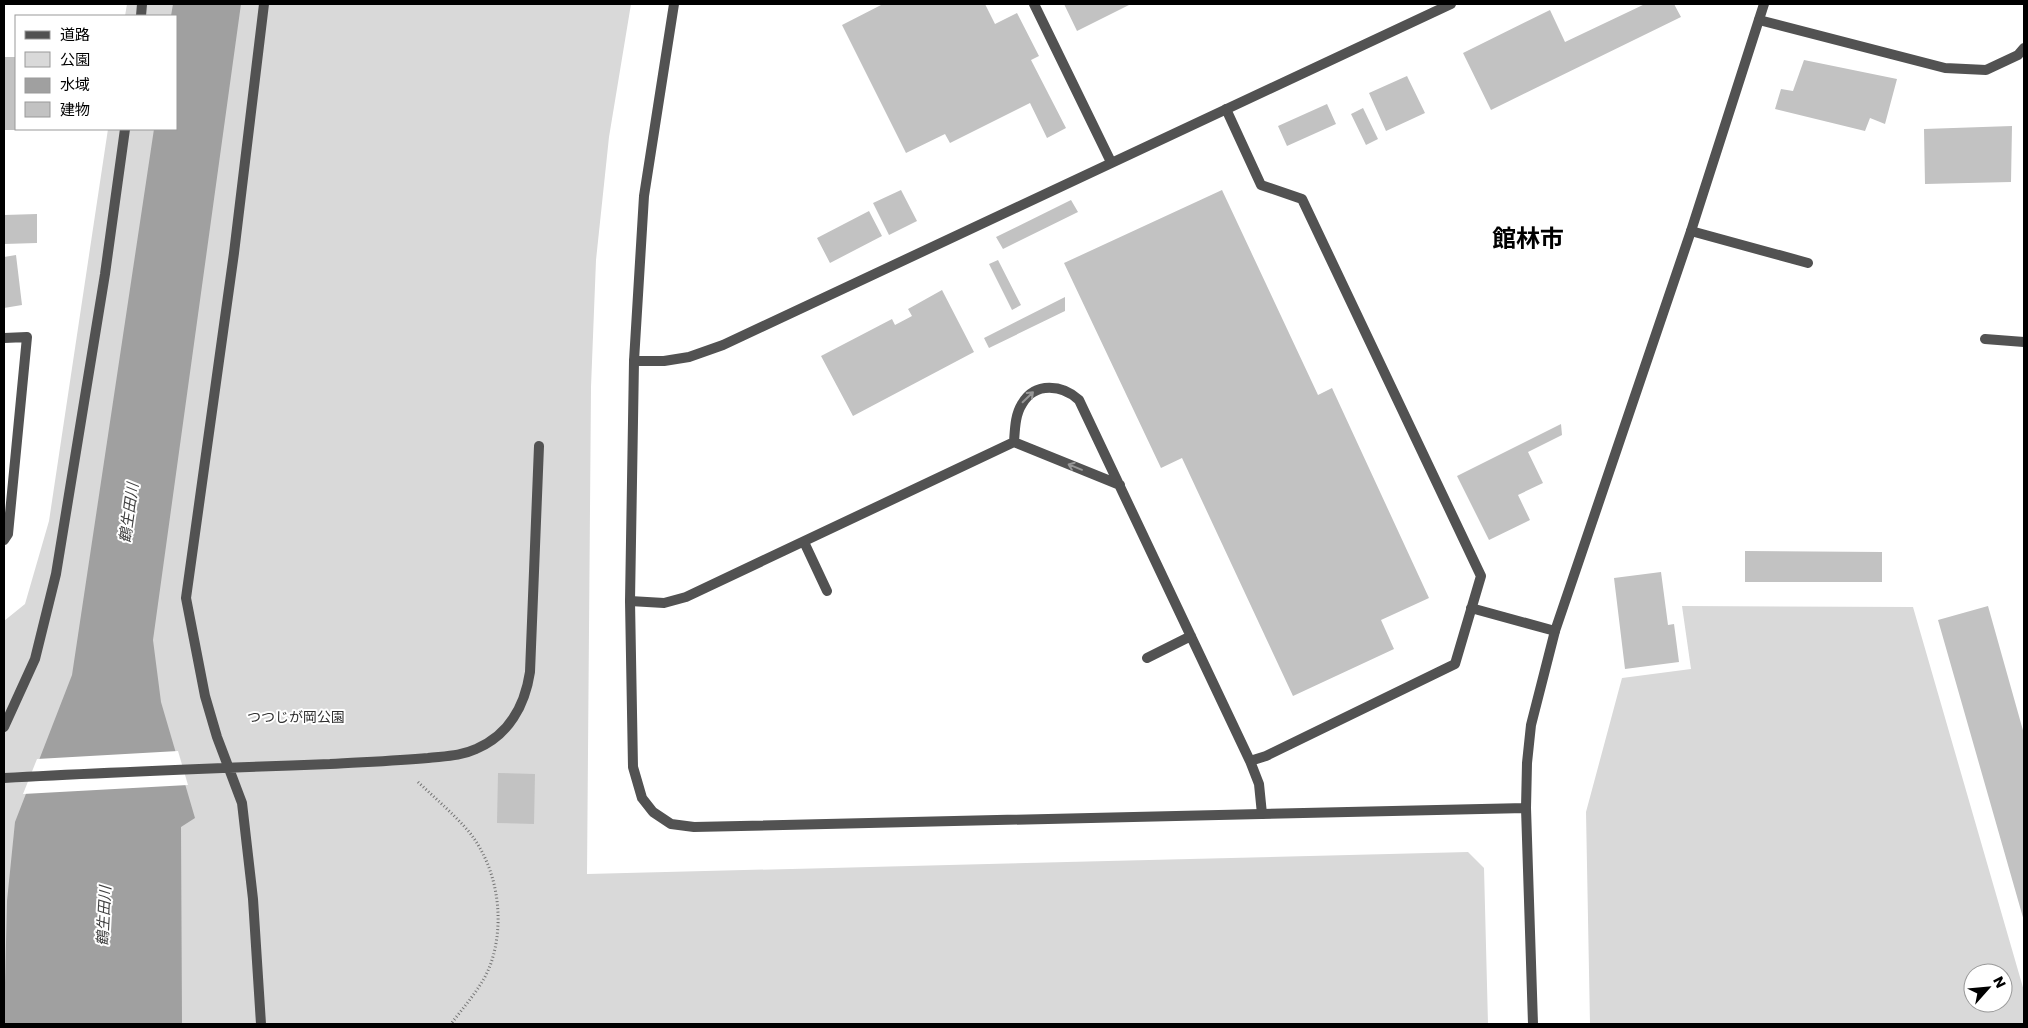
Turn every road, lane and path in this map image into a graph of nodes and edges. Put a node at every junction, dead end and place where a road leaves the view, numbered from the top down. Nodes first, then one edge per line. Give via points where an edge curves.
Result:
1 (264, 4) edge
2 (674, 4) edge
3 (1034, 4) edge
4 (1451, 4) edge
5 (1764, 4) edge
6 (1759, 20) junction
7 (2022, 54) edge
8 (1226, 109) junction
9 (125, 130) edge
10 (1111, 162) junction
11 (1691, 232) junction
12 (1808, 263) dead end
13 (4, 338) edge
14 (1985, 338) dead end
15 (2024, 342) edge
16 (634, 361) junction
17 (1014, 442) junction
18 (539, 446) dead end
19 (1120, 486) junction
20 (4, 540) edge
21 (804, 542) junction
22 (827, 591) dead end
23 (630, 600) junction
24 (1471, 608) junction
25 (1554, 630) junction
26 (1191, 636) junction
27 (1147, 658) dead end
28 (4, 727) edge
29 (396, 761) junction
30 (1250, 761) junction
31 (230, 768) junction
32 (4, 778) edge
33 (1526, 808) junction
34 (1262, 814) junction
35 (261, 1024) edge
36 (451, 1024) edge
37 (1533, 1024) edge

1 - 31 street via 234,253 186,598 205,696
2 - 16 street via 644,196
3 - 10 street
4 - 8 street
5 - 6 street
6 - 7 street via 1945,68 1986,70
6 - 11 street
8 - 10 street
8 - 24 street via 1261,185 1302,198 1481,576
9 - 28 street via 56,574 35,659
10 - 16 street via 723,346 689,357
11 - 12 street
11 - 25 street
13 - 20 street via 27,337 8,534
14 - 15 street
16 - 23 street
19 -> 17 street
17 -> 19 street via 1018,413 1023,402 1034,392 1047,387 1070,392 1080,400
17 - 21 street
18 - 29 street via 530,672 522,703 504,730 478,749 462,754
19 - 26 street
21 - 22 street
21 - 23 street via 686,597 664,603
23 - 34 street via 633,767 642,798 652,812 671,824 694,827
24 - 25 street
24 - 30 street via 1455,664
25 - 33 street via 1531,725
26 - 27 street
26 - 30 street
29 - 31 street
29 - 36 path via 457,818 471,835 494,879 498,935 492,961 484,978
30 - 34 street via 1259,784
31 - 32 street
31 - 35 street via 242,803 253,899
33 - 34 street
33 - 37 street

